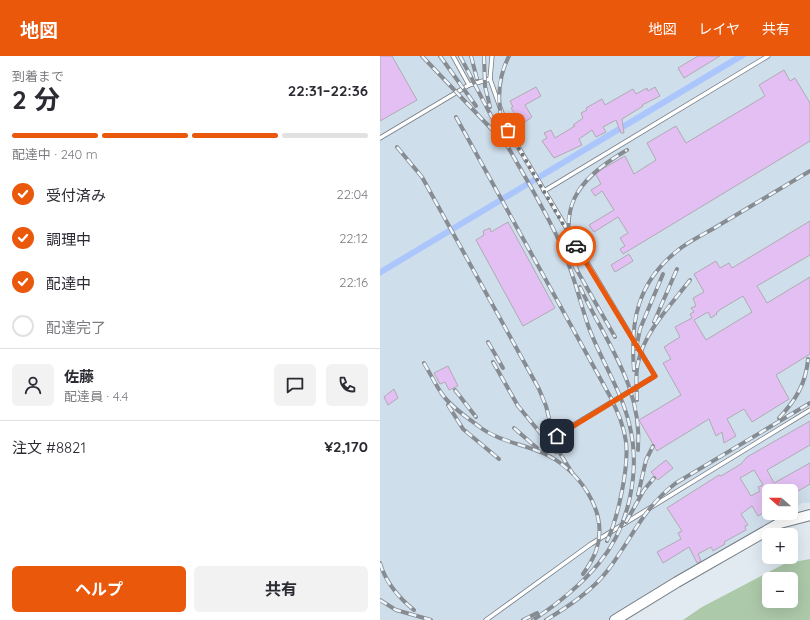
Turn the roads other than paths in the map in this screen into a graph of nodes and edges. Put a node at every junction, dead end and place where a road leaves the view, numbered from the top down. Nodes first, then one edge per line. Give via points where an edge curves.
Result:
1 (453, 56) edge
2 (492, 56) edge
3 (768, 56) edge
4 (490, 79) junction
5 (469, 85) junction
6 (380, 138) edge
7 (544, 191) junction
8 (810, 410) edge
9 (557, 436) dead end
10 (810, 515) edge
11 (486, 620) edge
12 (615, 620) edge

1 - 5 lane
2 - 4 lane
3 - 7 lane
4 - 5 lane
4 - 7 lane via 508,130
5 - 6 lane
7 - 9 lane via 655,376
8 - 11 lane via 591,544
10 - 12 street via 780,523

